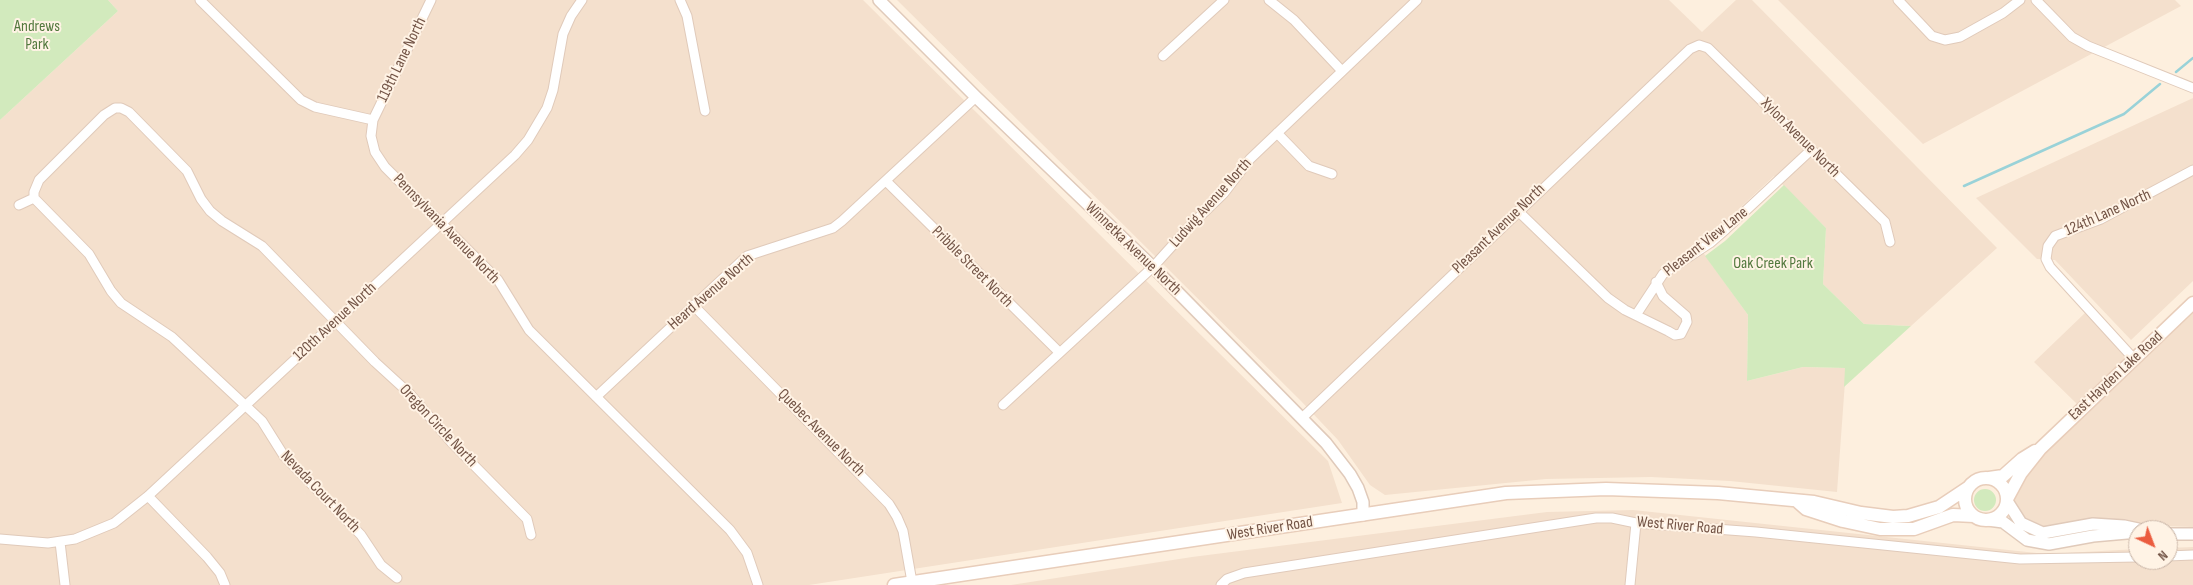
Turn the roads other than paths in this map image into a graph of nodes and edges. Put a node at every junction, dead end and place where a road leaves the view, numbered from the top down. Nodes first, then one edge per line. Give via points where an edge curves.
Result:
1 (200, 0) edge
2 (431, 0) edge
3 (582, 0) edge
4 (680, 0) edge
5 (879, 0) edge
6 (1224, 0) edge
7 (1269, 0) edge
8 (1417, 0) edge
9 (1898, 0) edge
10 (2020, 0) edge
11 (2036, 0) edge
12 (1698, 45) joint
13 (1163, 56) dead end
14 (1342, 71) junction
15 (2193, 88) edge
16 (976, 97) junction
17 (705, 111) dead end
18 (374, 120) junction
19 (1277, 133) junction
20 (1812, 150) junction
21 (2193, 170) edge
22 (1332, 174) dead end
23 (886, 181) junction
24 (34, 198) junction
25 (19, 205) dead end
26 (1518, 212) junction
27 (441, 223) junction
28 (1890, 242) dead end
29 (1153, 267) junction
30 (1656, 282) junction
31 (2193, 303) edge
32 (693, 305) junction
33 (1636, 315) junction
34 (336, 321) junction
35 (1059, 352) junction
36 (2134, 359) junction
37 (596, 397) junction
38 (246, 405) junction
39 (1003, 405) dead end
40 (1302, 418) junction
41 (2040, 449) junction
42 (1989, 478) junction
43 (1969, 487) junction
44 (148, 496) junction
45 (2007, 500) junction
46 (1798, 502) junction
47 (1363, 515) junction
48 (1974, 516) junction
49 (1988, 520) junction
50 (1636, 523) junction
51 (2128, 527) edge
52 (2128, 533) edge
53 (2178, 534) edge
54 (2193, 534) edge
55 (531, 535) dead end
56 (0, 538) edge
57 (60, 542) junction
58 (2193, 555) edge
59 (2178, 556) edge
60 (2128, 557) edge
61 (397, 578) dead end
62 (912, 582) junction
63 (1224, 582) edge
64 (65, 585) edge
65 (225, 585) edge
66 (758, 585) edge
67 (894, 585) edge
68 (1630, 585) edge

1 - 18 street via 301,100 315,107
2 - 18 street, 119th Lane North
3 - 27 street, 120th Avenue North via 563,34 553,90 538,125 515,155
4 - 17 street via 687,16
5 - 16 street, Winnetka Avenue North
6 - 13 street
7 - 14 street via 1294,20
8 - 14 street, Ludwig Avenue North
9 - 10 street via 1932,36 1945,40 1960,37
11 - 15 street via 2072,37 2088,46
12 - 20 street, Xylon Avenue North via 1708,48
12 - 26 street, Pleasant Avenue North via 1690,49
14 - 19 street, Ludwig Avenue North
16 - 23 street, Heard Avenue North
16 - 29 street, Winnetka Avenue North
18 - 27 street, Pennsylvania Avenue North via 372,145 379,160
19 - 22 street via 1309,166
19 - 29 street, Ludwig Avenue North
20 - 28 street, Xylon Avenue North via 1885,222
20 - 30 street, Pleasant View Lane via 1710,243 1672,266
21 - 36 street, 124th Lane North via 2101,219 2055,236 2046,251 2046,259 2052,269
23 - 32 street, Heard Avenue North via 833,228 747,256
23 - 35 street, Pribble Street North
24 - 25 street
24 - 34 street, Oregon Circle North via 39,180 104,114 121,108 129,112 187,171 210,211 262,246
24 - 38 street, Nevada Court North via 90,254 121,303 172,338
26 - 33 street via 1608,298
26 - 40 street, Pleasant Avenue North
27 - 34 street, 120th Avenue North
27 - 37 street, Pennsylvania Avenue North via 498,280 529,330
29 - 35 street, Ludwig Avenue North
29 - 40 street, Winnetka Avenue North
30 - 33 street, Pleasant View Lane
30 - 33 street via 1663,296 1686,316 1685,329 1681,334 1675,334
31 - 36 main road, East Hayden Lake Road
32 - 37 street, Heard Avenue North
32 - 62 street, Quebec Avenue North via 889,504 903,531
34 - 38 street, 120th Avenue North
34 - 55 street, Oregon Circle North via 528,519
35 - 39 street, Ludwig Avenue North
36 - 41 main road, East Hayden Lake Road
37 - 66 street, Pennsylvania Avenue North via 739,541
38 - 44 street, 120th Avenue North
38 - 61 street, Nevada Court North via 262,421 284,456 361,535 381,565
40 - 47 street, Winnetka Avenue North via 1350,474 1361,496
41 - 42 main road, East Hayden Lake Road via 2022,459 2003,476
41 - 45 main road, East Hayden Lake Road
42 - 43 main road via 1978,479
42 - 45 main road via 2000,483
43 - 46 main road, West River Road via 1939,507 1908,516 1879,516 1814,502
43 - 48 main road via 1966,503
44 - 57 street, 120th Avenue North via 114,523 89,535
44 - 65 street via 208,557
45 - 49 main road via 2002,512
45 - 51 street via 2021,523 2043,533 2093,524
46 - 47 main road, West River Road via 1700,492 1574,490 1470,497
46 - 48 main road, West River Road via 1843,521 1880,529 1914,529 1953,515
47 - 62 main road, West River Road
48 - 49 main road
49 - 52 street via 2003,522 2027,540 2041,544
50 - 60 street, West River Road via 2020,559
50 - 63 street, West River Road via 1612,518 1563,522 1244,573
50 - 68 street
53 - 54 street
56 - 57 street, 120th Avenue North
57 - 64 street
58 - 59 street
62 - 67 main road, West River Road

